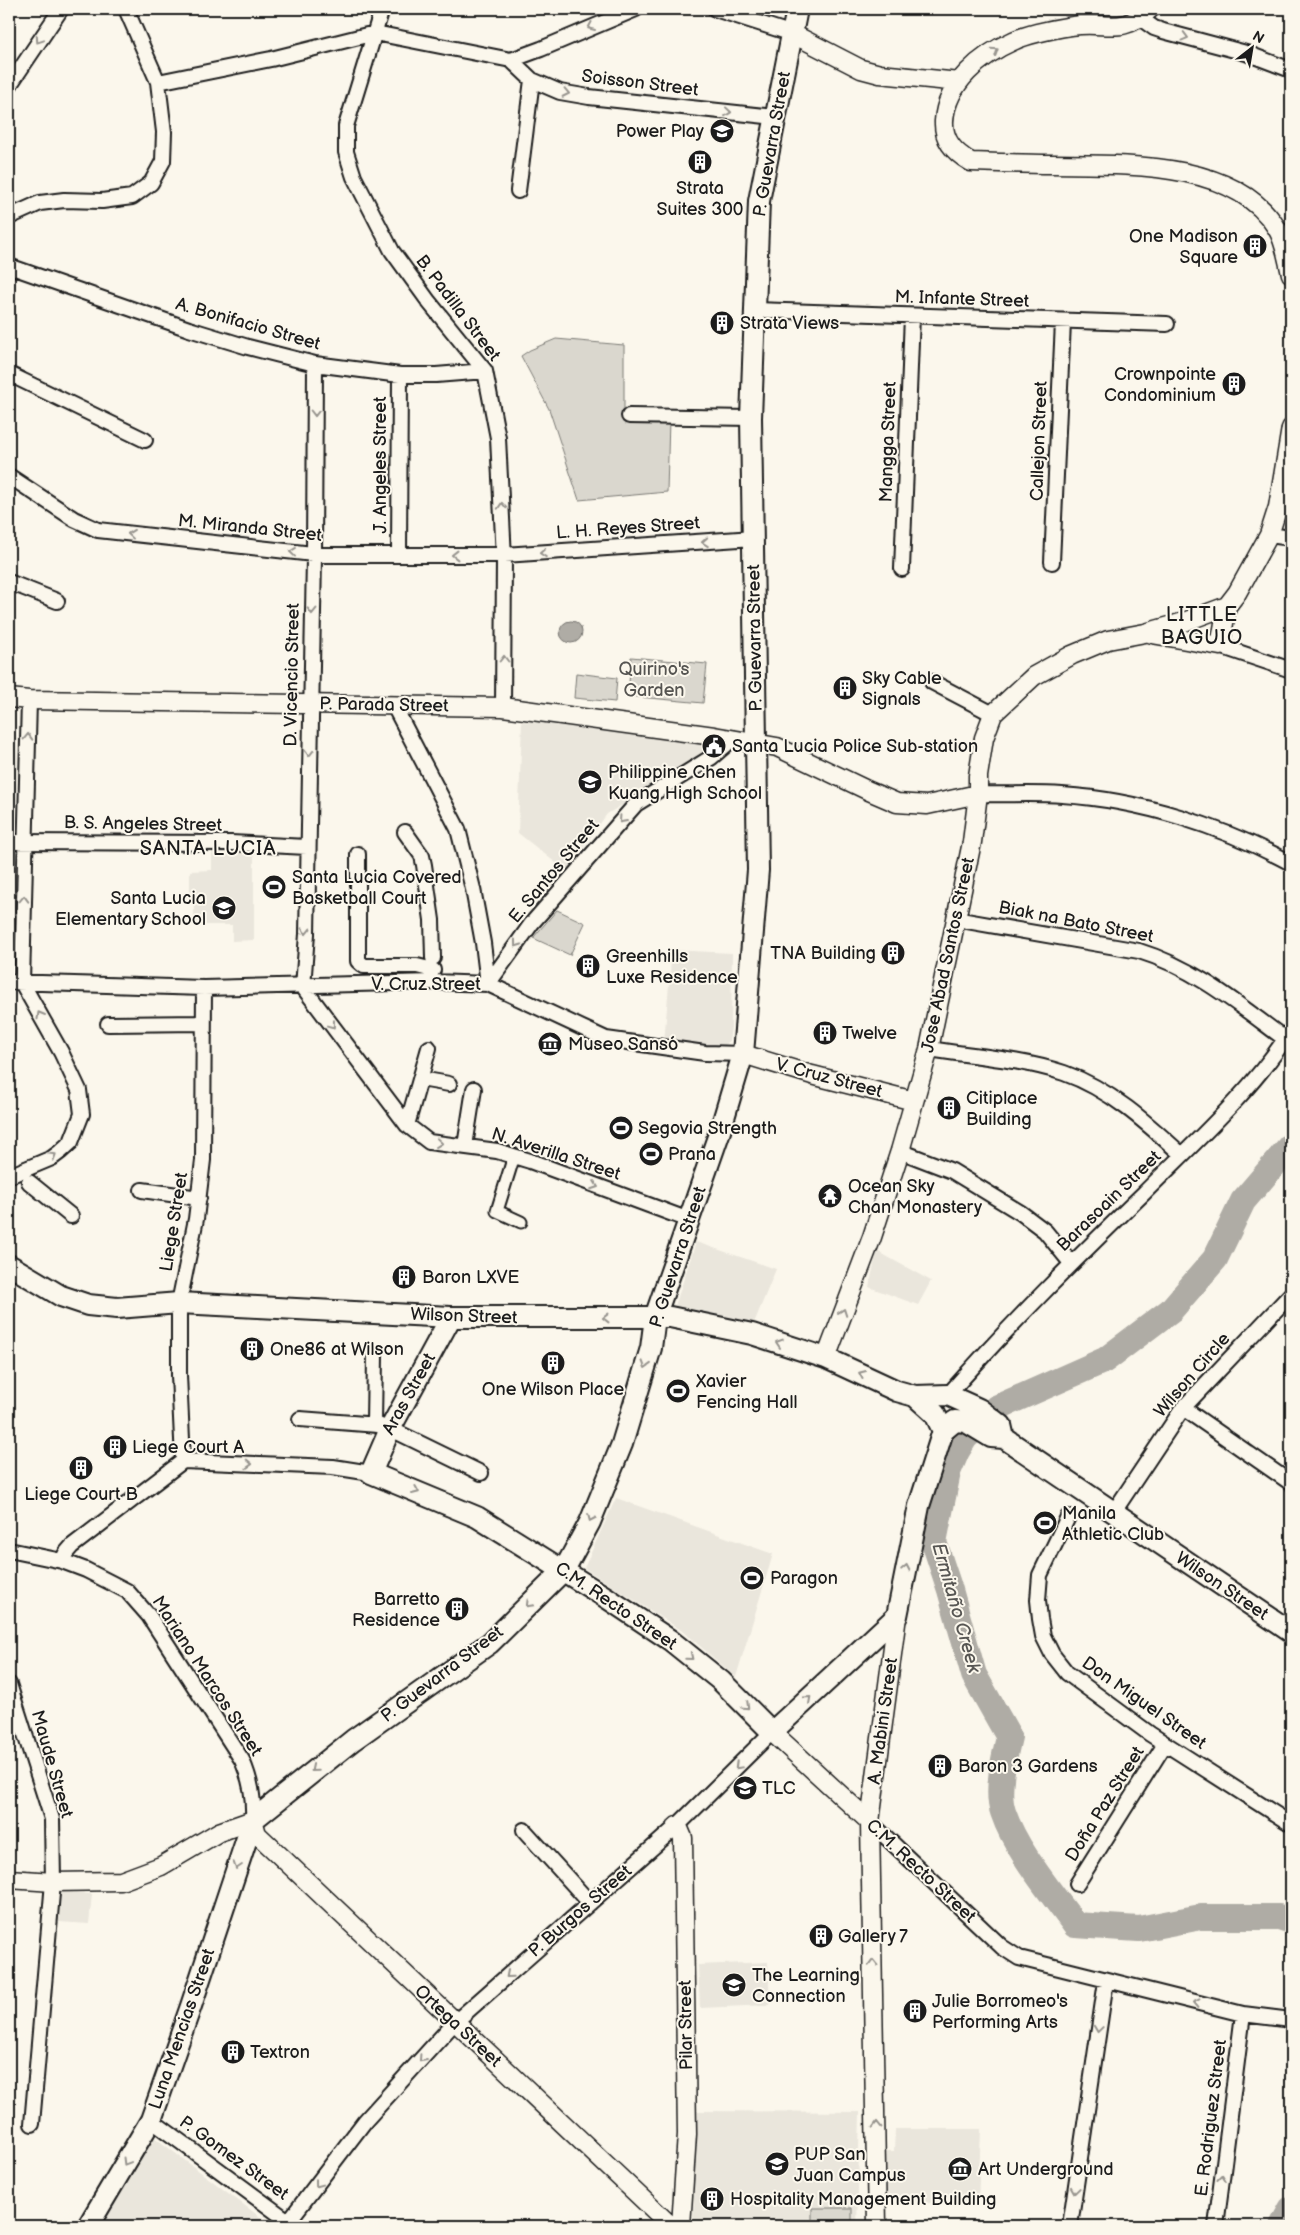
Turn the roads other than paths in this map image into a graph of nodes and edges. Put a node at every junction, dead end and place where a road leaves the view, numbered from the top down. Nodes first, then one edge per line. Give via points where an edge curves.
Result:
1 (61, 9) edge
2 (126, 9) edge
3 (382, 9) edge
4 (636, 9) edge
5 (714, 9) edge
6 (797, 9) edge
7 (1145, 13) edge
8 (375, 33) junction
9 (793, 34) junction
10 (510, 60) junction
11 (1291, 70) edge
12 (13, 71) edge
13 (532, 80) junction
14 (158, 82) junction
15 (959, 82) junction
16 (9, 86) edge
17 (775, 116) junction
18 (518, 190) dead end
19 (9, 217) edge
20 (1287, 240) edge
21 (9, 266) edge
22 (1291, 274) edge
23 (755, 310) junction
24 (912, 316) junction
25 (1063, 322) junction
26 (1167, 324) dead end
27 (315, 364) junction
28 (485, 371) junction
29 (9, 374) edge
30 (400, 375) junction
31 (629, 416) dead end
32 (751, 418) junction
33 (1291, 428) edge
34 (145, 440) dead end
35 (9, 476) edge
36 (1269, 535) junction
37 (754, 538) junction
38 (1291, 538) edge
39 (314, 554) junction
40 (399, 555) junction
41 (504, 555) junction
42 (1052, 562) dead end
43 (902, 569) dead end
44 (9, 582) edge
45 (57, 600) dead end
46 (1227, 606) junction
47 (1145, 633) junction
48 (1220, 646) junction
49 (1291, 670) edge
50 (932, 682) dead end
51 (9, 698) edge
52 (29, 700) junction
53 (310, 704) junction
54 (394, 706) junction
55 (503, 707) junction
56 (994, 714) junction
57 (728, 738) junction
58 (757, 742) junction
59 (978, 794) junction
60 (405, 832) dead end
61 (9, 842) edge
62 (25, 842) junction
63 (307, 847) junction
64 (358, 854) dead end
65 (1291, 863) edge
66 (955, 919) junction
67 (15, 983) edge
68 (488, 984) junction
69 (303, 986) junction
70 (204, 988) junction
71 (204, 1023) junction
72 (108, 1024) dead end
73 (1288, 1035) edge
74 (429, 1048) dead end
75 (929, 1050) junction
76 (743, 1054) junction
77 (421, 1079) junction
78 (448, 1084) dead end
79 (474, 1088) dead end
80 (914, 1101) junction
81 (407, 1125) junction
82 (464, 1146) junction
83 (900, 1151) junction
84 (1182, 1155) junction
85 (514, 1156) junction
86 (9, 1176) edge
87 (29, 1182) dead end
88 (142, 1190) dead end
89 (199, 1198) junction
90 (71, 1216) dead end
91 (688, 1220) junction
92 (521, 1222) dead end
93 (1071, 1263) junction
94 (9, 1265) edge
95 (1291, 1294) edge
96 (179, 1302) junction
97 (451, 1316) junction
98 (655, 1317) junction
99 (375, 1355) dead end
100 (826, 1358) junction
101 (948, 1395) junction
102 (916, 1396) junction
103 (1183, 1408) junction
104 (973, 1415) junction
105 (300, 1419) dead end
106 (382, 1427) junction
107 (943, 1431) junction
108 (182, 1461) junction
109 (371, 1473) junction
110 (481, 1473) dead end
111 (1291, 1483) edge
112 (1113, 1513) junction
113 (1068, 1517) dead end
114 (9, 1550) edge
115 (62, 1561) junction
116 (564, 1570) junction
117 (897, 1616) junction
118 (1291, 1632) edge
119 (9, 1684) edge
120 (772, 1732) junction
121 (1165, 1744) junction
122 (253, 1820) junction
123 (870, 1822) junction
124 (1291, 1824) edge
125 (677, 1826) junction
126 (524, 1830) dead end
127 (9, 1878) edge
128 (53, 1882) junction
129 (1077, 1884) dead end
130 (590, 1903) junction
131 (1106, 1981) junction
132 (1243, 2014) junction
133 (1291, 2020) edge
134 (454, 2023) junction
135 (151, 2120) junction
136 (32, 2124) dead end
137 (290, 2224) edge
138 (88, 2226) edge
139 (671, 2226) edge
140 (681, 2226) edge
141 (877, 2226) edge
142 (1070, 2226) edge
143 (1216, 2226) edge

1 -> 12 street
2 - 14 street
3 - 8 street, B. Padilla Street
4 -> 10 street
5 - 9 street
6 - 9 main road, P. Guevarra Street
7 -> 11 street via 1154,28 1246,53
15 -> 7 street via 970,68 1014,40 1074,26 1124,25
8 - 10 street
8 - 14 street
8 - 28 street, B. Padilla Street via 346,126 346,152 354,177 392,251
9 - 15 street via 861,69
9 - 17 main road, P. Guevarra Street
10 - 13 street, Soisson Street
12 - 16 street
13 -> 17 street, Soisson Street via 560,92 589,97
13 - 18 street
14 - 19 street via 164,132 163,161 151,183 132,198 40,203
15 - 20 street via 948,102 944,134 957,154 972,162 1167,168 1202,177 1244,194
17 - 23 main road, P. Guevarra Street via 760,202
20 - 22 street
21 - 27 street, A. Bonifacio Street via 189,329
23 - 24 street, M. Infante Street
23 - 32 main road, P. Guevarra Street
24 - 25 street, M. Infante Street
24 - 43 street, Mangga Street
25 - 26 street, M. Infante Street
25 - 42 street, Callejon Street
27 - 30 street, A. Bonifacio Street
27 -> 39 street, D. Vicencio Street
28 - 30 street, A. Bonifacio Street
41 -> 28 street, B. Padilla Street via 498,438
29 - 34 street
30 - 40 street, J. Angeles Street
31 - 32 street
32 - 37 main road, P. Guevarra Street
33 - 36 street via 1278,507
39 -> 35 street, M. Miranda Street via 98,530 74,519
36 - 38 street
36 - 46 street
37 -> 41 street, L. H. Reyes Street
37 - 58 main road, P. Guevarra Street
39 - 40 street, M. Miranda Street
39 -> 53 street, D. Vicencio Street
41 -> 40 street, M. Miranda Street
55 -> 41 street, B. Padilla Street
44 - 45 street
46 - 47 street, Jose Abad Santos Street
46 - 48 street
47 - 48 street, Jose Abad Santos Street
47 - 56 street, Jose Abad Santos Street via 1108,640 1072,655 1034,676
48 - 49 street
50 - 56 street
51 - 52 street, P. Parada Street
52 - 53 street, P. Parada Street
62 -> 52 street
53 - 54 street, P. Parada Street
53 -> 63 street, D. Vicencio Street
54 - 55 street, P. Parada Street
54 - 68 street via 458,829 475,898
55 - 57 street, P. Parada Street
56 - 59 street, Jose Abad Santos Street via 984,738
57 - 58 street, P. Parada Street
57 -> 68 street, E. Santos Street via 726,745 712,757 636,804 532,923
58 - 59 street, P. Parada Street via 778,747 897,803 927,805
58 - 76 main road, P. Guevarra Street via 758,867
59 - 65 street via 1061,794 1117,801 1161,811 1211,828
59 - 66 street, Jose Abad Santos Street via 972,842
60 - 64 street via 422,856 424,865 432,920 433,964 364,966 358,961
61 - 62 street, B. S. Angeles Street
62 - 63 street, B. S. Angeles Street
67 -> 62 street
63 -> 69 street, D. Vicencio Street via 307,934
66 - 73 street, Biak na Bato Street via 1139,951 1162,958 1213,985
66 - 75 street, Jose Abad Santos Street
67 - 70 street, V. Cruz Street
86 -> 67 street via 60,1152 71,1142 82,1114 79,1090 61,1052
68 - 69 street, V. Cruz Street via 434,982
68 - 76 street, V. Cruz Street via 606,1039 705,1053
69 - 70 street, V. Cruz Street
69 -> 81 street, N. Averilla Street
70 - 71 street, Liege Street
71 - 72 street
71 - 89 street, Liege Street via 203,1160
73 - 84 street, Barasoain Street via 1268,1064
74 - 77 street
75 - 80 street, Jose Abad Santos Street
75 - 84 street via 1022,1063 1064,1073 1136,1114
76 - 80 street, V. Cruz Street
76 - 91 main road, P. Guevarra Street via 724,1120
77 - 78 street
77 - 81 street
79 - 82 street
80 - 83 street, Jose Abad Santos Street
81 -> 82 street, N. Averilla Street via 429,1142
82 - 85 street, N. Averilla Street
83 - 93 street via 952,1171 1021,1213 1044,1231
100 -> 83 street, Jose Abad Santos Street
84 - 93 street, Barasoain Street
85 -> 91 street, N. Averilla Street
85 - 92 street via 497,1211
87 - 90 street
88 - 89 street
89 - 96 street, Liege Street
91 - 98 main road, P. Guevarra Street
93 - 101 street, Barasoain Street
94 - 96 main road, Wilson Street via 61,1296 88,1305 117,1308
95 - 103 street, Wilson Circle
96 - 97 main road, Wilson Street
96 - 108 street, Liege Street
98 -> 97 main road, Wilson Street
97 - 106 main road, Aras Street
100 -> 98 main road, Wilson Street via 752,1334
98 -> 116 main road, P. Guevarra Street via 651,1348 622,1444 590,1522
99 - 106 street
102 -> 100 main road, Wilson Street
101 - 102 main road, Wilson Street
101 - 104 main road, Wilson Street
102 - 107 main road, Wilson Street via 935,1414
103 - 111 street
103 - 112 street, Wilson Circle
104 - 107 main road via 955,1421
104 - 112 main road, Wilson Street
105 - 106 street
106 - 109 main road, Aras Street
106 - 110 street
117 -> 107 main road, A. Mabini Street via 919,1506
108 -> 109 street, C.M. Recto Street via 333,1467
108 - 115 street via 72,1546
109 -> 116 main road, C.M. Recto Street via 477,1517
112 - 118 main road, Wilson Street
113 - 121 street, Don Miguel Street via 1040,1575 1038,1600 1044,1636 1052,1654 1067,1673
114 - 115 street, Mariano Marcos Street
115 - 122 street, Mariano Marcos Street via 127,1591 149,1616 242,1760 254,1797
116 -> 120 main road, C.M. Recto Street via 670,1640 721,1681
116 -> 122 main road, P. Guevarra Street via 490,1644 346,1745
120 -> 117 main road, P. Burgos Street
117 - 123 street, A. Mabini Street
119 - 128 street, Maude Street via 52,1819
120 - 123 street, C.M. Recto Street
120 -> 125 street, P. Burgos Street
121 - 124 street, Don Miguel Street
121 - 129 street, Doña Paz Street
122 - 128 street, P. Guevarra Street via 219,1832 161,1866 121,1881
122 - 134 street, Ortega Street via 257,1834
122 -> 135 main road, Luna Mencias Street
123 - 131 street, C.M. Recto Street via 1002,1947 1019,1958
141 -> 123 street, A. Mabini Street
125 - 130 street, P. Burgos Street
125 - 140 street, Pilar Street via 683,1838 686,2023 687,2142
126 - 130 street
127 - 128 street, P. Guevarra Street
128 - 136 street, Maude Street
130 -> 134 street, P. Burgos Street
132 -> 131 street, C.M. Recto Street
131 -> 142 street
132 - 133 street, C.M. Recto Street
143 -> 132 street, E. Rodriguez Street
134 -> 137 street, P. Burgos Street via 365,2121
134 - 139 street, Ortega Street
135 - 137 street, P. Gomez Street
135 -> 138 main road, Luna Mencias Street

